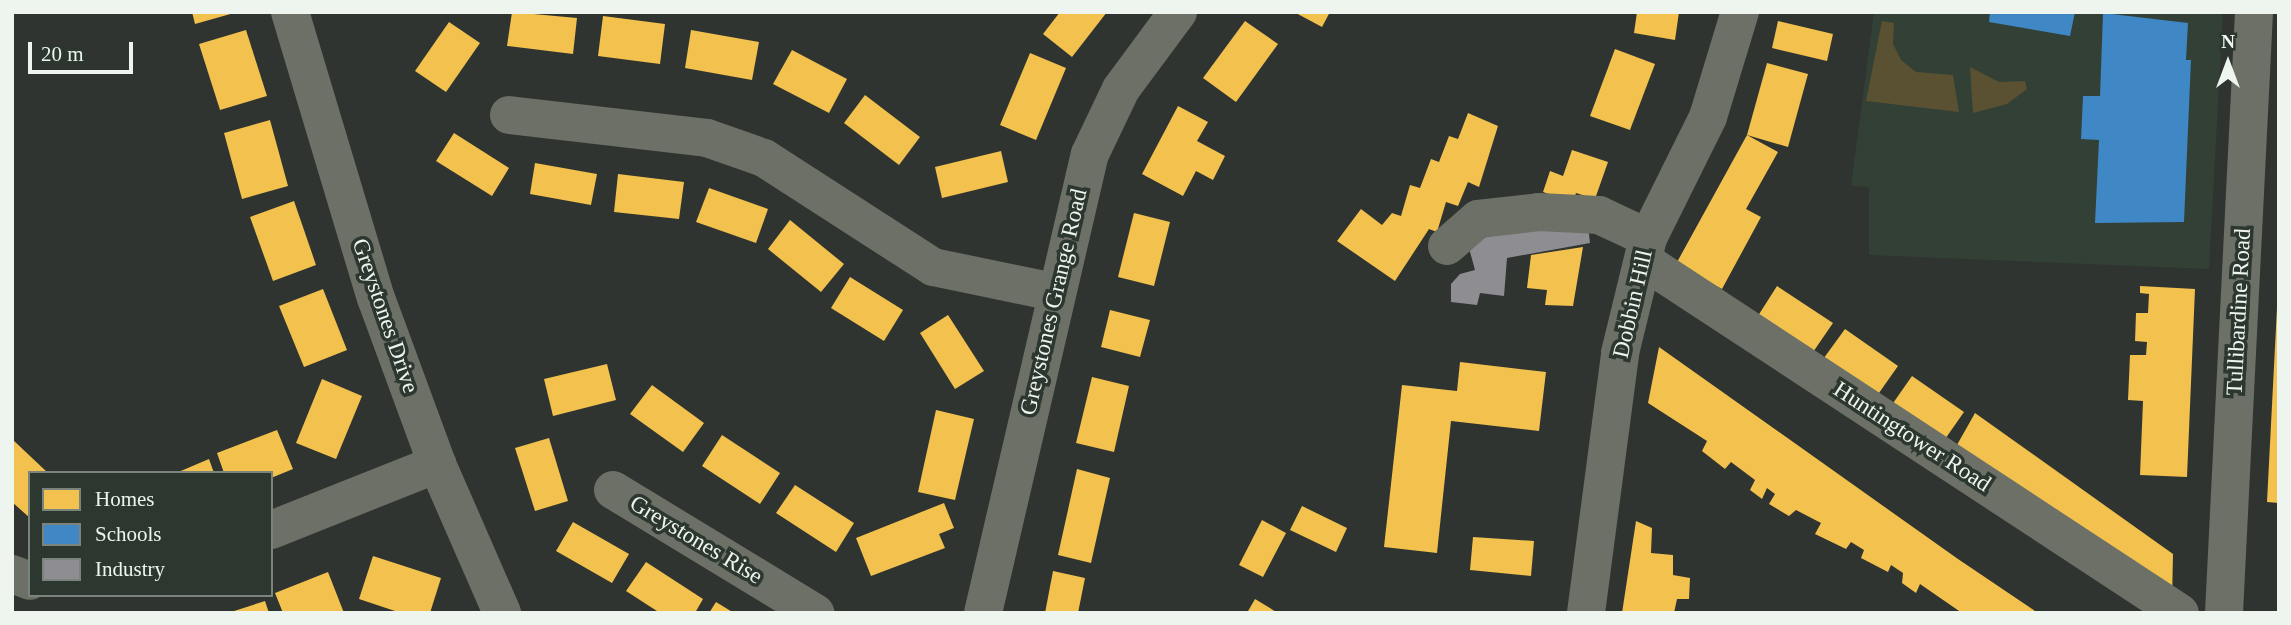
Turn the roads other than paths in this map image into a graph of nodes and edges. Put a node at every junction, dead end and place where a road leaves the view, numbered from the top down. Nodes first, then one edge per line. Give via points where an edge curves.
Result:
1 (290, 12) edge
2 (1178, 12) edge
3 (1740, 12) edge
4 (2254, 12) edge
5 (509, 115) dead end
6 (1447, 246) dead end
7 (1646, 250) junction
8 (1055, 292) junction
9 (437, 464) junction
10 (612, 490) dead end
11 (273, 529) edge
12 (502, 613) edge
13 (815, 613) edge
14 (983, 613) edge
15 (1586, 613) edge
16 (2180, 613) edge
17 (2224, 613) edge

1 - 9 street, Greystones Drive via 376,298
2 - 8 street, Greystones Grange Road via 1121,89 1090,154
3 - 7 street, Dobbin Hill via 1708,117
4 - 17 street, Tullibardine Road
5 - 8 street via 707,138 764,158 933,267
6 - 7 street, Huntingtower Road via 1478,219 1539,212 1599,215
7 - 15 street, Dobbin Hill via 1620,353
7 - 16 street, Huntingtower Road
8 - 14 street, Greystones Grange Road
9 - 11 street
9 - 12 street, Greystones Drive
10 - 13 street, Greystones Rise

